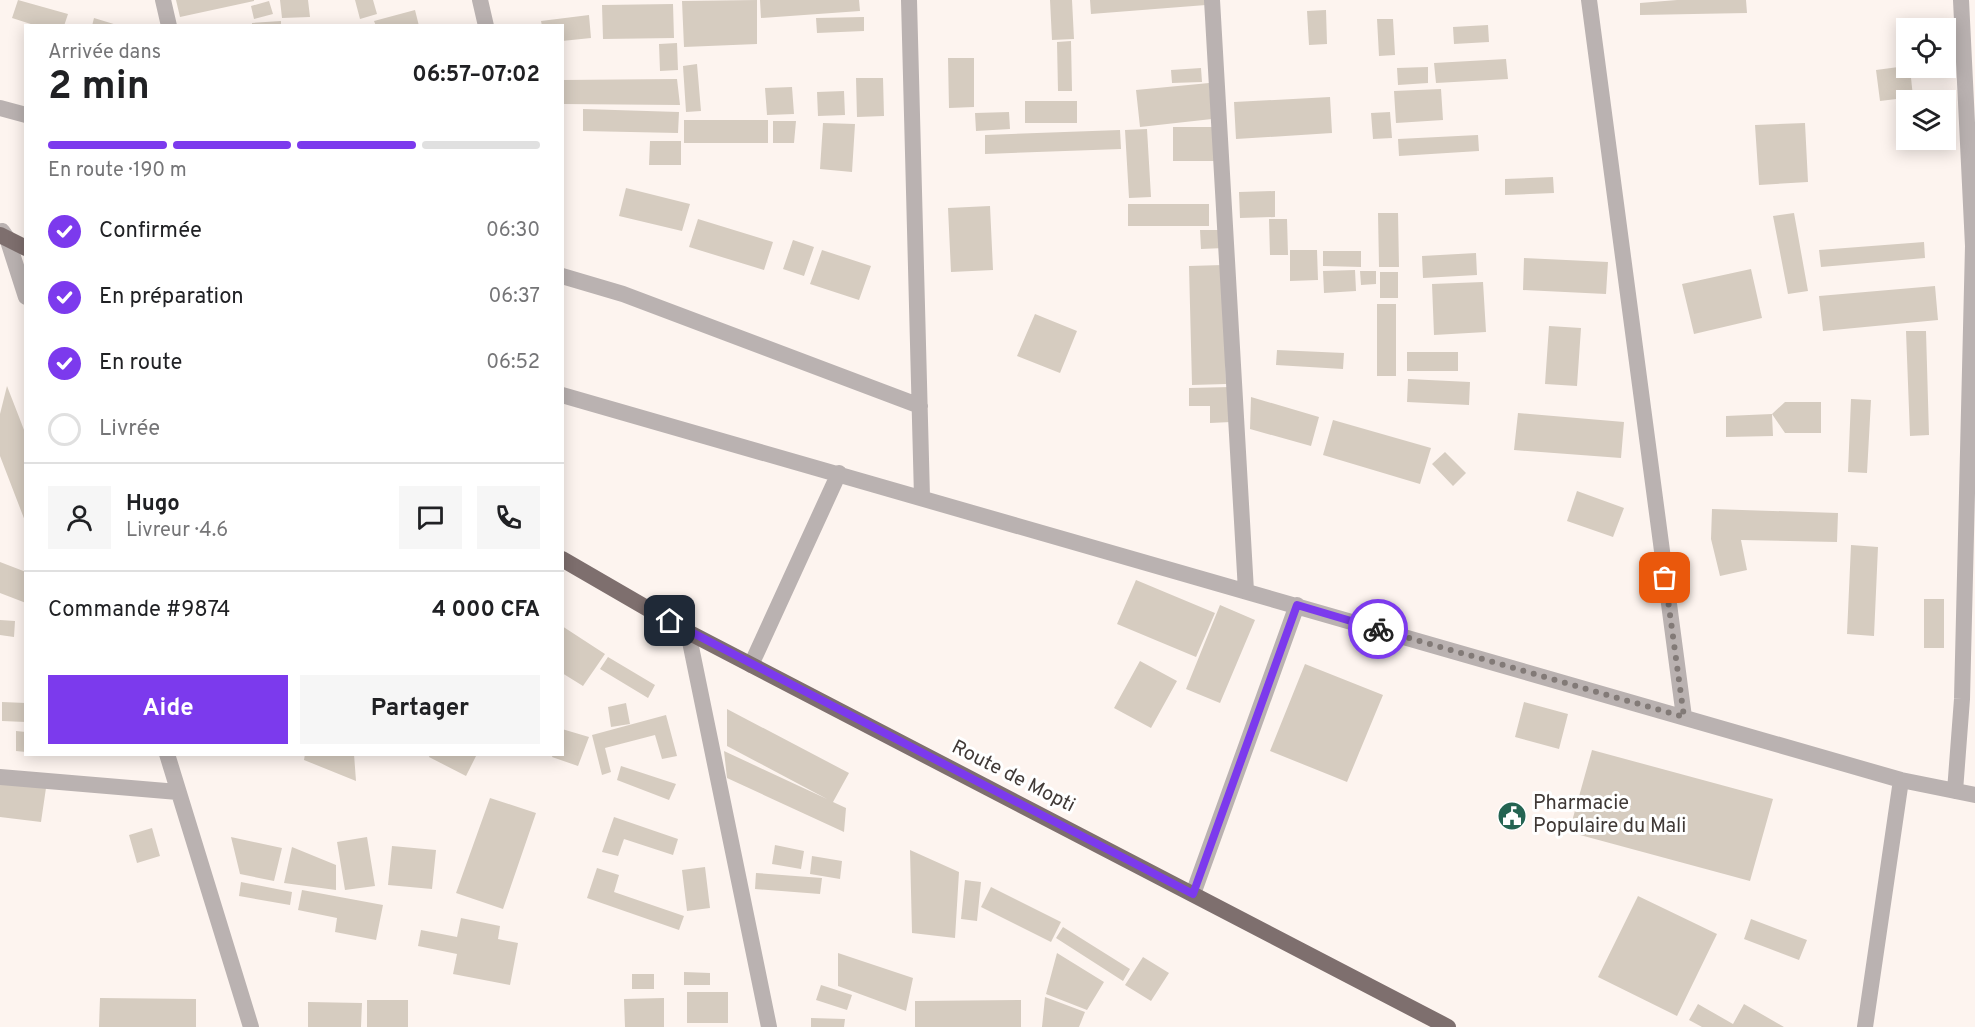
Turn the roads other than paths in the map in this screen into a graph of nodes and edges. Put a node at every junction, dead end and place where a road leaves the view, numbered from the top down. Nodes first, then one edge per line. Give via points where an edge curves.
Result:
1 (163, 0) edge
2 (480, 0) edge
3 (909, 0) edge
4 (1212, 0) edge
5 (1589, 0) edge
6 (1960, 0) edge
7 (169, 24) edge
8 (486, 24) edge
9 (0, 108) edge
10 (24, 114) edge
11 (2, 233) edge
12 (24, 242) edge
13 (1974, 246) edge
14 (24, 247) edge
15 (564, 277) edge
16 (24, 292) edge
17 (564, 396) edge
18 (920, 406) junction
19 (839, 473) junction
20 (922, 496) junction
21 (564, 560) edge
22 (1246, 591) junction
23 (1297, 605) junction
24 (688, 632) junction
25 (751, 665) junction
26 (1968, 701) edge
27 (1684, 717) junction
28 (168, 756) edge
29 (0, 777) edge
30 (1901, 780) junction
31 (1955, 791) junction
32 (178, 792) junction
33 (1975, 795) edge
34 (1193, 894) junction
35 (250, 1027) edge
36 (769, 1027) edge
37 (1448, 1027) edge
38 (1865, 1027) edge

1 - 7 street
2 - 8 street
3 - 18 street
4 - 22 street
5 - 27 street
6 - 13 street
9 - 10 street
11 - 12 street
11 - 14 highway
11 - 16 street
13 - 26 street
15 - 18 street via 623,294
17 - 19 street
18 - 20 street
19 - 20 street
19 - 25 street
20 - 22 street
21 - 24 highway, Route de Mopti
22 - 23 street
23 - 27 street
23 - 34 street
24 - 25 highway, Route de Mopti
24 - 36 street
25 - 34 highway, Route de Mopti
26 - 31 street
27 - 30 street
28 - 32 street
29 - 32 street
30 - 31 street
30 - 38 street
31 - 33 street
32 - 35 street
34 - 37 highway, Route de Mopti

